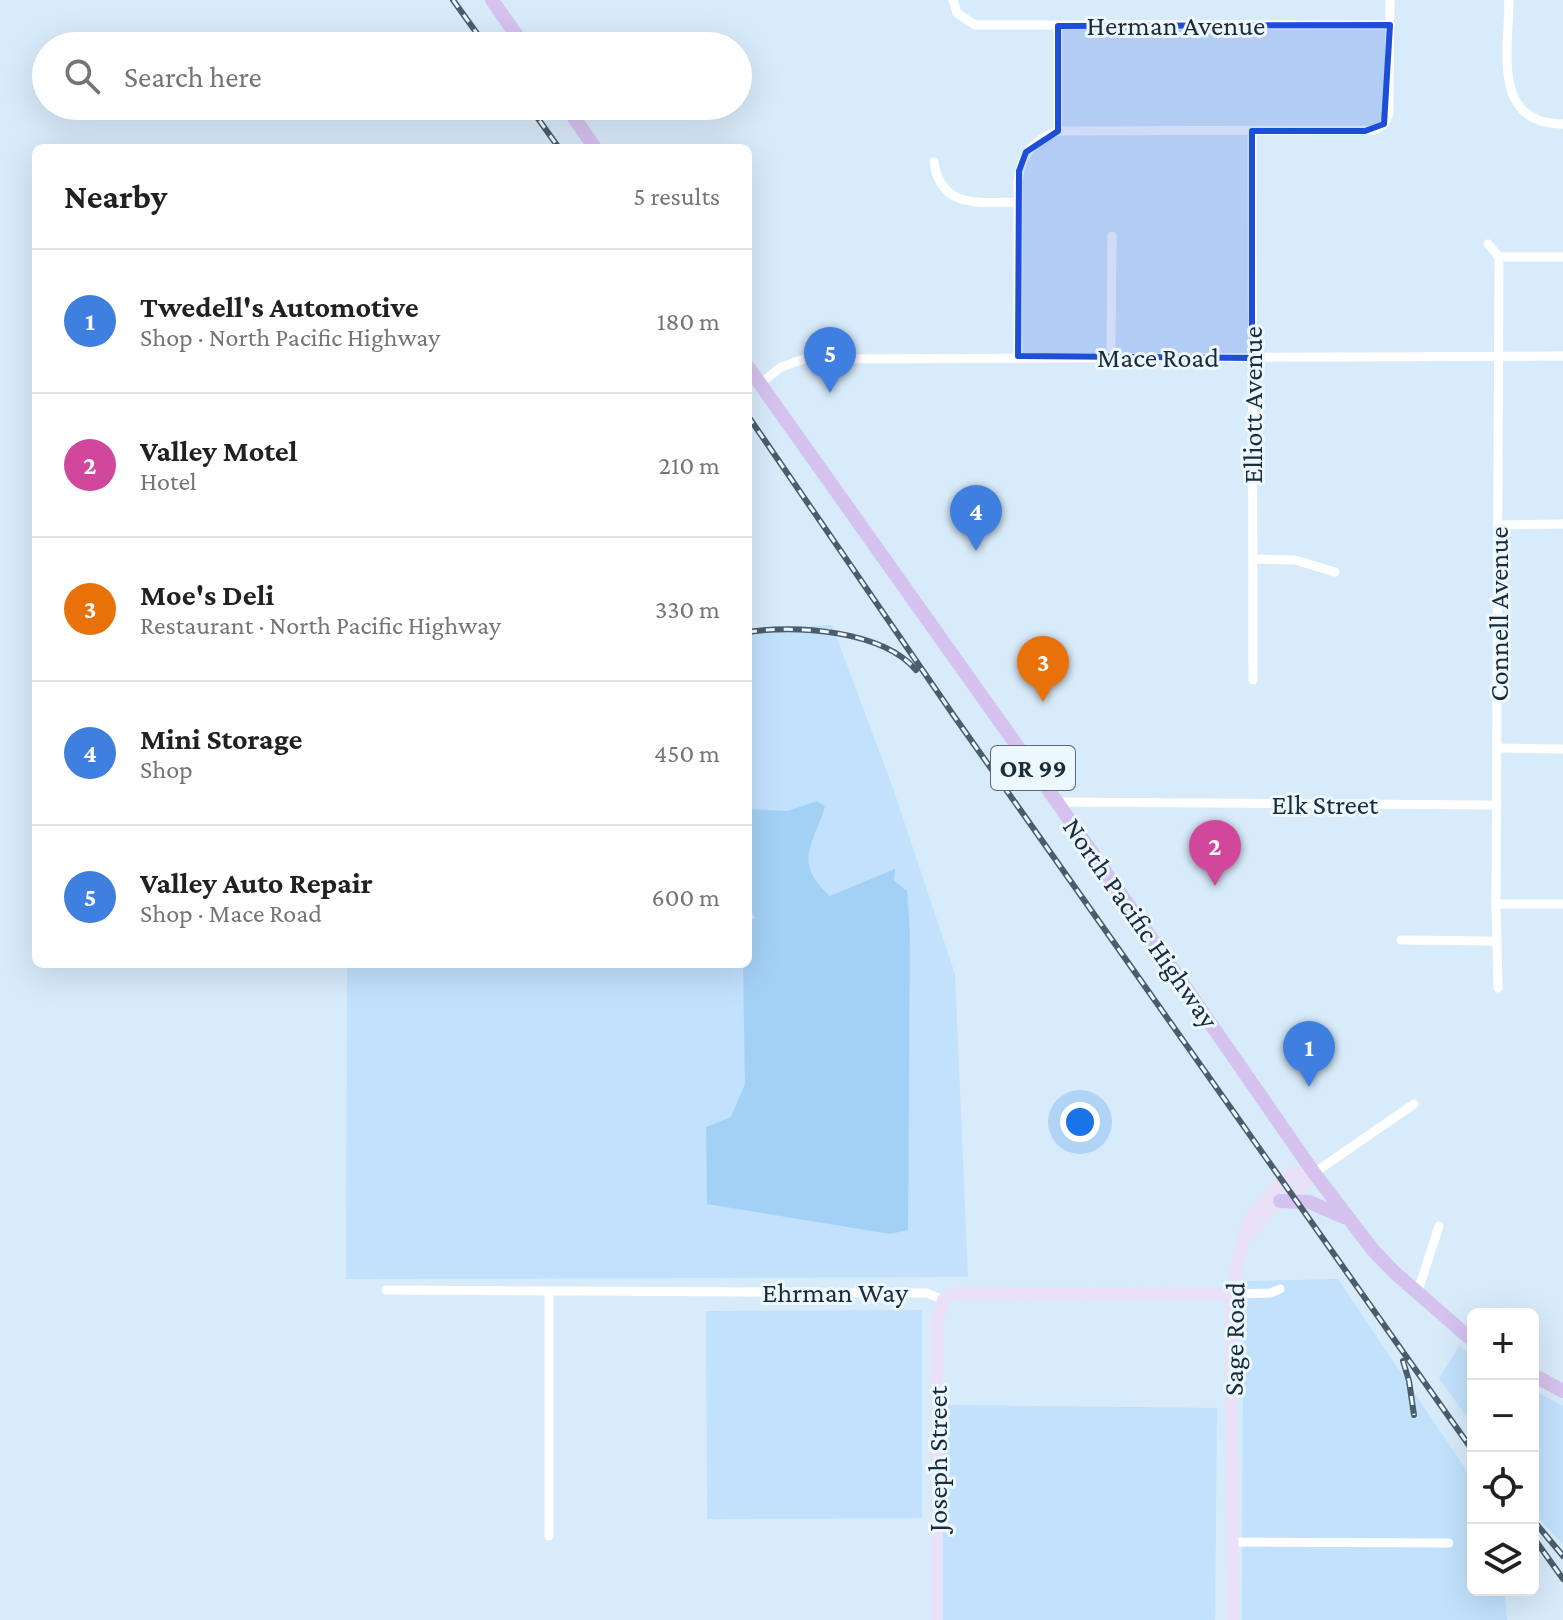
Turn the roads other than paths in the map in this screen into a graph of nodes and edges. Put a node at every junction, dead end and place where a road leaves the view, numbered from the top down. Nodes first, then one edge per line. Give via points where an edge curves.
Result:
1 (492, 0) edge
2 (953, 0) edge
3 (1390, 0) edge
4 (1509, 0) edge
5 (1390, 25) junction
6 (1058, 26) junction
7 (514, 32) edge
8 (576, 120) edge
9 (1563, 124) edge
10 (1058, 131) junction
11 (1252, 131) junction
12 (592, 144) edge
13 (934, 162) dead end
14 (1018, 202) junction
15 (1112, 236) dead end
16 (1488, 244) dead end
17 (1499, 257) junction
18 (1563, 257) edge
19 (1018, 356) junction
20 (1563, 356) edge
21 (1111, 357) junction
22 (1500, 357) junction
23 (1252, 358) junction
24 (752, 373) edge
25 (760, 384) junction
26 (1563, 524) edge
27 (1499, 525) junction
28 (1253, 559) junction
29 (1335, 572) dead end
30 (1253, 680) dead end
31 (1497, 748) junction
32 (1563, 749) edge
33 (1057, 802) junction
34 (1497, 805) junction
35 (1496, 904) junction
36 (1563, 904) edge
37 (1401, 940) dead end
38 (1496, 941) junction
39 (1498, 988) dead end
40 (1414, 1104) dead end
41 (1314, 1173) junction
42 (1280, 1201) junction
43 (1350, 1220) junction
44 (1439, 1226) dead end
45 (1242, 1243) junction
46 (1280, 1289) dead end
47 (386, 1290) dead end
48 (549, 1291) junction
49 (1231, 1294) junction
50 (1417, 1294) junction
51 (943, 1300) junction
52 (1467, 1336) edge
53 (1539, 1378) edge
54 (1563, 1391) edge
55 (549, 1536) dead end
56 (1233, 1542) junction
57 (1449, 1543) dead end
58 (937, 1620) edge
59 (1233, 1620) edge

1 - 7 main road
2 - 6 street, Herman Avenue via 957,13 975,25
3 - 5 street
4 - 9 street via 1510,91 1533,119
5 - 6 street, Herman Avenue
5 - 11 street via 1390,105 1384,124 1365,131
6 - 10 street
8 - 12 main road
10 - 11 street
10 - 14 street via 1026,152
11 - 23 street, Elliott Avenue
13 - 14 street via 940,185 958,199
14 - 19 street
15 - 21 street
16 - 17 street
17 - 18 street
17 - 22 street, Connell Avenue
19 - 21 street, Mace Road
19 - 25 street, Mace Road via 804,359 781,367
20 - 22 street, Mace Road
21 - 23 street, Mace Road
22 - 23 street, Mace Road
22 - 27 street, Connell Avenue
23 - 28 street, Elliott Avenue
24 - 25 main road, North Pacific Highway / OR 99
25 - 33 main road, North Pacific Highway / OR 99
26 - 27 street
27 - 31 street, Connell Avenue
28 - 29 street via 1295,560
28 - 30 street, Elliott Avenue
31 - 32 street
31 - 34 street, Connell Avenue
33 - 34 street, Elk Street
33 - 41 main road, North Pacific Highway / OR 99
34 - 35 street, Connell Avenue
35 - 36 street
35 - 38 street, Connell Avenue
37 - 38 street
38 - 39 street, Connell Avenue
40 - 41 street, Sage Road
41 - 42 street
41 - 43 main road, North Pacific Highway / OR 99
41 - 45 street, Sage Road via 1294,1173 1283,1180 1247,1221
42 - 43 main road via 1309,1202
42 - 45 street
43 - 50 main road, North Pacific Highway / OR 99
44 - 50 street
45 - 49 street, Sage Road
46 - 49 street, Ehrman Way
47 - 48 street, Ehrman Way
48 - 51 street, Ehrman Way via 927,1293
48 - 55 street
49 - 51 street, Ehrman Way via 964,1293
49 - 56 street, Sage Road
50 - 52 main road, North Pacific Highway / OR 99
51 - 58 street, Joseph Street via 937,1321
53 - 54 main road
56 - 57 street
56 - 59 street, Sage Road

